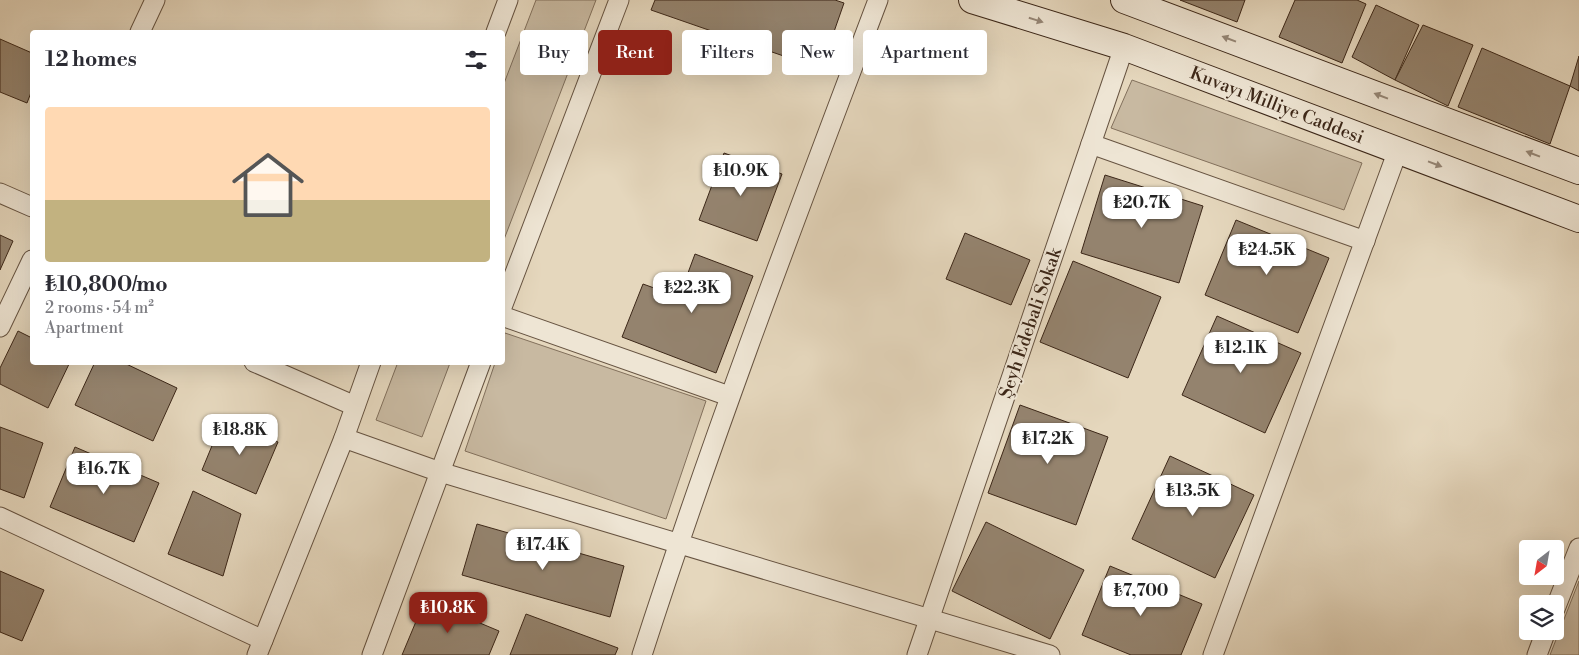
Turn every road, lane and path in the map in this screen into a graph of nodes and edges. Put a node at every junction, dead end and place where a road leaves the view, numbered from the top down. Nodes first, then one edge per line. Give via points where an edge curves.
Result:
1 (155, 0) edge
2 (508, 0) edge
3 (620, 0) edge
4 (878, 0) edge
5 (972, 0) edge
6 (1131, 1) edge
7 (141, 30) edge
8 (497, 30) edge
9 (1124, 47) junction
10 (1091, 144) junction
11 (1398, 150) junction
12 (1579, 171) edge
13 (0, 193) edge
14 (30, 205) edge
15 (1579, 219) edge
16 (1365, 241) junction
17 (30, 268) edge
18 (505, 299) edge
19 (505, 317) edge
20 (0, 328) edge
21 (261, 365) edge
22 (370, 365) edge
23 (480, 365) edge
24 (729, 396) junction
25 (355, 406) junction
26 (344, 438) junction
27 (440, 472) junction
28 (0, 518) edge
29 (678, 543) junction
30 (1579, 548) edge
31 (1561, 595) edge
32 (930, 618) junction
33 (1543, 640) edge
34 (260, 648) edge
35 (372, 655) edge
36 (642, 655) edge
37 (917, 655) edge
38 (1050, 655) edge
39 (1212, 655) edge
40 (1537, 655) edge

1 - 7 street
2 - 8 street
3 - 18 street
4 - 24 street
5 -> 9 main road, Kuvayı Milliye Caddesi
12 -> 6 main road
9 - 10 street, Şeyh Edebali Sokak
9 - 11 main road, Kuvayı Milliye Caddesi
10 - 16 street
10 - 32 street, Şeyh Edebali Sokak
11 -> 15 main road, Kuvayı Milliye Caddesi
11 - 16 street
13 - 14 street
16 - 39 street
17 - 20 street
19 - 24 street
21 - 25 street
22 - 25 street
23 - 27 street
24 - 29 street
25 - 26 street
26 - 27 street
26 - 34 street
27 - 29 street
27 - 35 street
28 - 34 street
29 - 32 street
29 - 36 street
30 - 31 street
32 - 37 street, Şeyh Edebali Sokak
32 - 38 street
33 - 40 street

